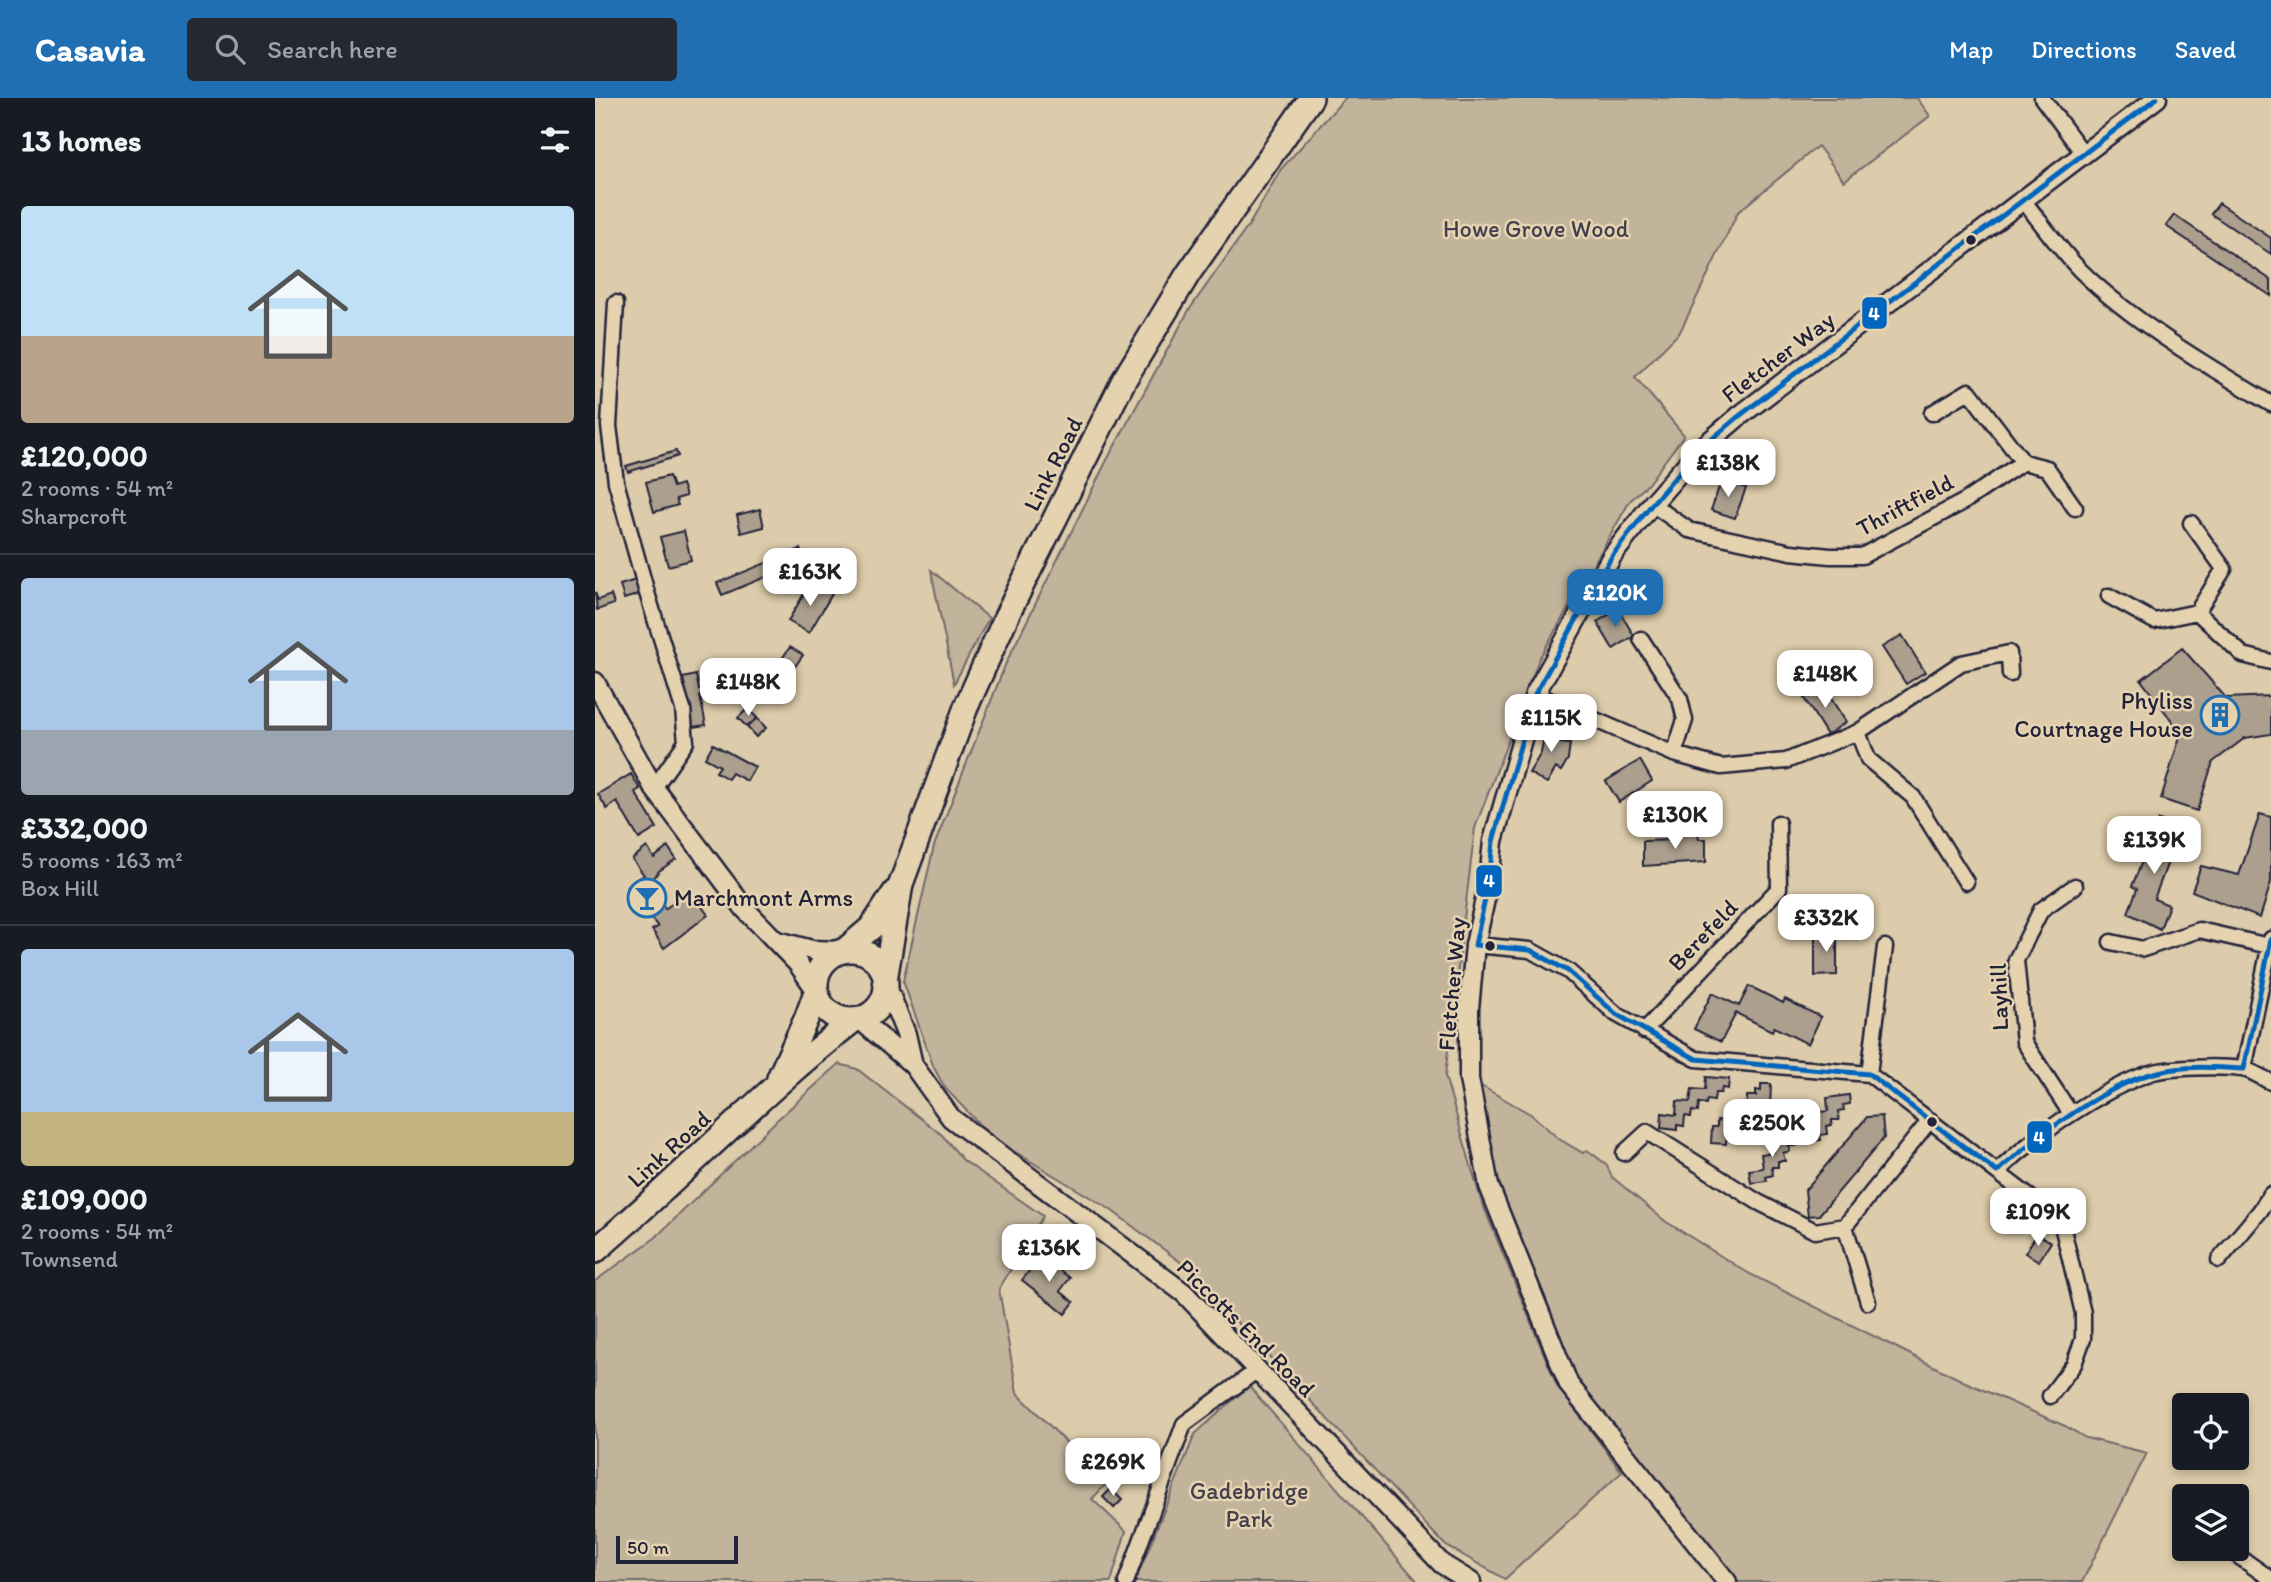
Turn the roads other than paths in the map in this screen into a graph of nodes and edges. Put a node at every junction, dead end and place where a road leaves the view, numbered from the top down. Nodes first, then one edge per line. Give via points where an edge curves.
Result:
1 (1311, 98) edge
2 (2042, 98) edge
3 (2157, 98) edge
4 (2083, 153) junction
5 (2023, 200) junction
6 (616, 303) dead end
7 (2271, 404) edge
8 (1932, 413) dead end
9 (2023, 462) junction
10 (1652, 504) junction
11 (2075, 508) dead end
12 (2191, 523) dead end
13 (2109, 596) dead end
14 (2197, 612) junction
15 (1641, 639) dead end
16 (2271, 662) edge
17 (2010, 674) dead end
18 (595, 682) edge
19 (1535, 694) junction
20 (1858, 732) junction
21 (1674, 754) junction
22 (654, 788) junction
23 (1779, 822) dead end
24 (1966, 882) dead end
25 (901, 884) junction
26 (2075, 886) dead end
27 (778, 941) junction
28 (2111, 942) dead end
29 (2270, 942) edge
30 (1475, 945) junction
31 (1885, 947) dead end
32 (843, 951) junction
33 (885, 982) junction
34 (816, 991) junction
35 (857, 1019) junction
36 (1644, 1031) junction
37 (913, 1065) junction
38 (2244, 1069) junction
39 (1869, 1074) junction
40 (2271, 1082) edge
41 (776, 1084) junction
42 (2071, 1114) junction
43 (1930, 1120) junction
44 (1624, 1153) dead end
45 (1997, 1172) junction
46 (2271, 1194) edge
47 (2266, 1214) edge
48 (1845, 1226) junction
49 (595, 1251) edge
50 (2219, 1260) dead end
51 (1868, 1302) dead end
52 (1256, 1370) junction
53 (2050, 1396) dead end
54 (2245, 1561) edge
55 (2271, 1580) edge
56 (1126, 1582) edge
57 (1471, 1582) edge
58 (1727, 1582) edge

1 - 25 main road, Link Road via 1188,274 1124,380 1008,612 966,707
2 - 4 street
3 - 4 street, Fletcher Way
4 - 5 street, Fletcher Way
5 - 7 street via 2081,271 2116,300 2188,353
5 - 10 street, Fletcher Way via 1738,417 1698,451
6 - 22 street via 609,426 616,482 683,709 686,742
8 - 9 street via 1969,391
9 - 10 street, Thriftfield via 1965,500 1862,556 1791,552 1689,530
9 - 11 street via 2047,468
10 - 19 street, Fletcher Way via 1612,556
12 - 14 street via 2224,569
13 - 14 street via 2154,621
14 - 16 street via 2243,655
15 - 21 street via 1680,699 1685,720
17 - 20 street via 2009,653 1961,663
18 - 22 street
19 - 21 street
19 - 30 street, Fletcher Way via 1493,841
20 - 21 street via 1786,761 1721,767
20 - 24 street via 1867,759 1913,797
22 - 27 street via 745,909
23 - 36 street, Berefeld via 1779,888
25 - 32 main road, Link Road via 872,927
25 - 33 main road, Link Road
26 - 42 street, Layhill via 2041,911 2016,960 2024,1042
27 - 32 street via 812,950
27 - 34 street
28 - 29 street via 2143,949 2199,930
29 - 38 street
30 - 36 street via 1530,950 1569,971 1616,1014
30 - 58 street, Fletcher Way via 1469,1079 1489,1186 1569,1385
31 - 39 street
32 - 33 main road via 871,957
32 - 34 main road, Link Road via 822,966
33 - 35 main road, Link Road via 875,1010
33 - 37 street, Piccotts End Road
34 - 35 main road via 830,1013
34 - 41 main road, Link Road
35 - 37 street, Piccotts End Road
35 - 41 main road, Link Road
36 - 39 street via 1696,1059
37 - 52 street, Piccotts End Road via 951,1118 1184,1293
38 - 40 street
38 - 42 street via 2151,1073
39 - 43 street
41 - 49 main road, Link Road
42 - 45 street
43 - 45 street
43 - 48 street
44 - 48 street via 1647,1132 1758,1202 1815,1231
45 - 53 street via 2061,1222 2080,1300 2083,1339 2074,1364
46 - 47 street
47 - 50 street
48 - 51 street
52 - 56 street via 1184,1424
52 - 57 street, Piccotts End Road via 1442,1564
54 - 55 street

